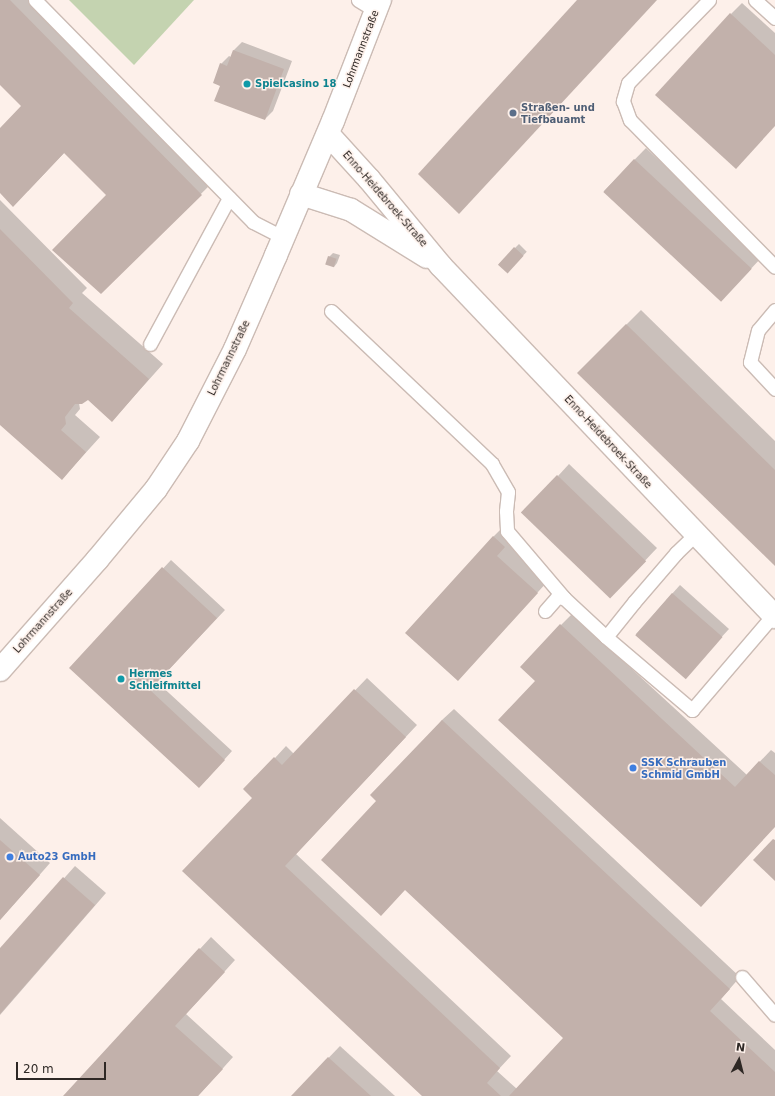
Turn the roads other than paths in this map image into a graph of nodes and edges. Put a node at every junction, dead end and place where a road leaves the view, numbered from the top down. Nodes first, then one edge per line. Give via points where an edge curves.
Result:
1 (35, 0) edge
2 (709, 0) edge
3 (755, 0) edge
4 (371, 4) edge
5 (775, 18) edge
6 (328, 134) junction
7 (301, 194) junction
8 (228, 198) junction
9 (284, 236) junction
10 (441, 266) junction
11 (775, 267) edge
12 (775, 310) edge
13 (331, 311) dead end
14 (150, 344) dead end
15 (775, 389) edge
16 (697, 533) junction
17 (564, 598) junction
18 (545, 611) dead end
19 (774, 616) edge
20 (606, 637) junction
21 (0, 670) edge
22 (742, 977) dead end
23 (775, 1015) edge

1 - 8 lane
2 - 11 lane via 628,83 623,101 630,120
3 - 5 lane
4 - 6 street, Lohrmannstraße
6 - 7 street, Lohrmannstraße
6 - 10 street, Enno-Heidebroek-Straße via 374,184
7 - 9 street, Lohrmannstraße
7 - 10 street, Enno-Heidebroek-Straße via 351,210
8 - 9 lane via 253,222
8 - 14 lane
9 - 21 street, Lohrmannstraße via 235,349 188,441 156,489
10 - 16 street, Enno-Heidebroek-Straße
12 - 15 lane via 758,330 750,362
13 - 17 lane via 492,464 508,492 507,531
16 - 19 street, Enno-Heidebroek-Straße
16 - 20 lane via 638,596
17 - 18 lane via 557,597
17 - 20 lane
19 - 20 lane via 692,710
22 - 23 lane

